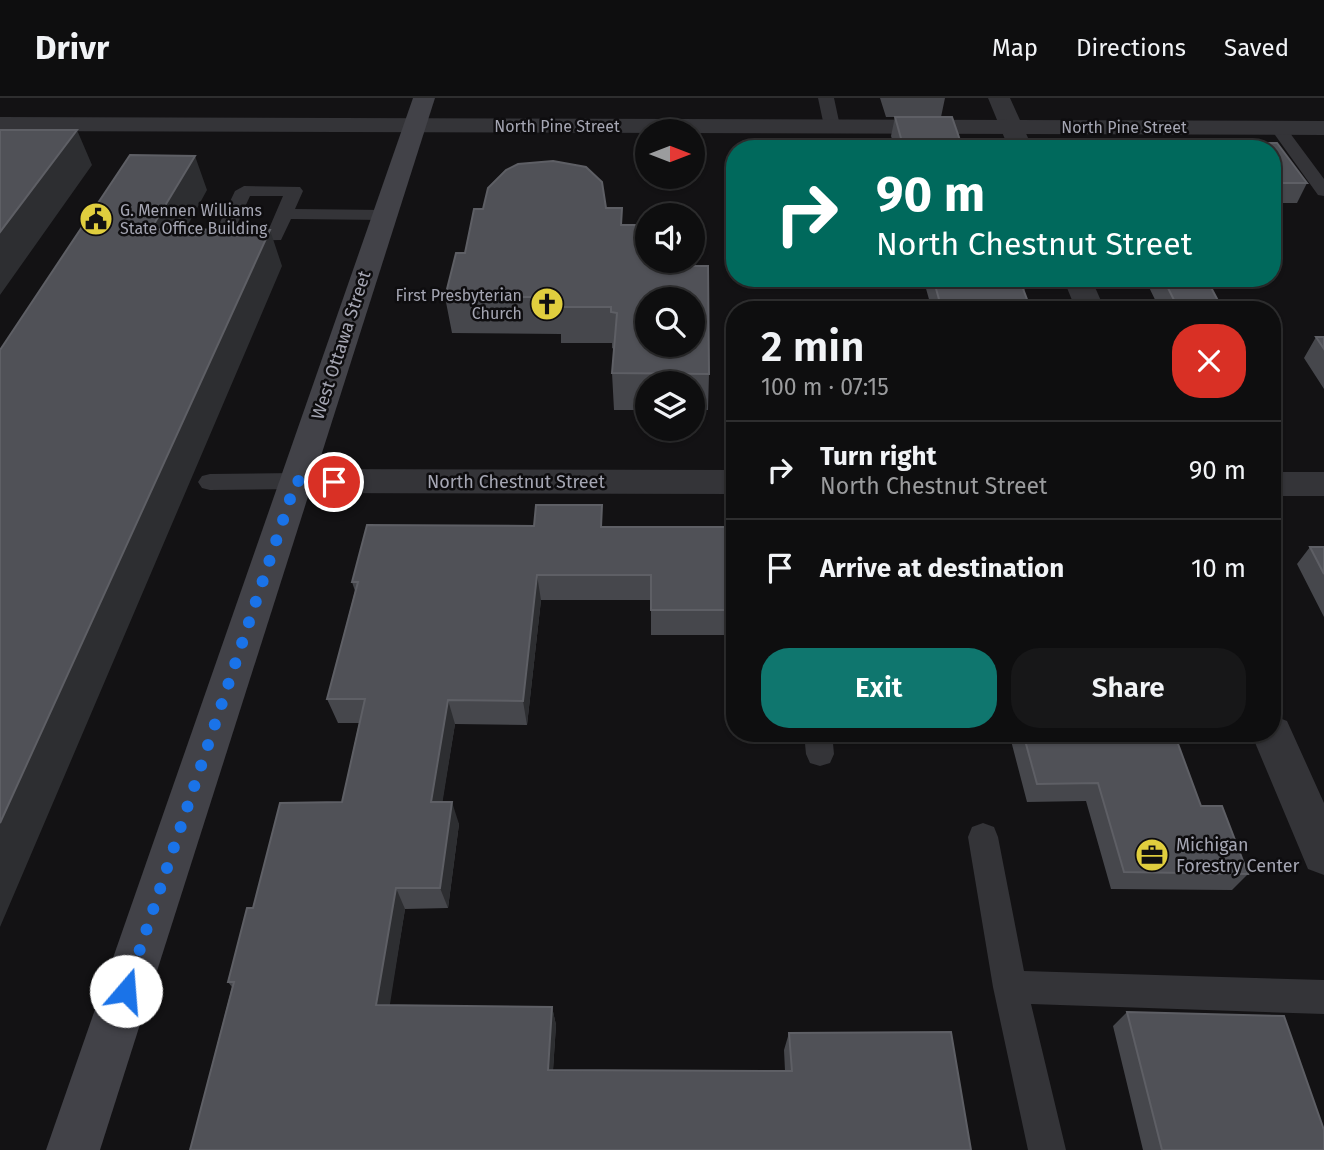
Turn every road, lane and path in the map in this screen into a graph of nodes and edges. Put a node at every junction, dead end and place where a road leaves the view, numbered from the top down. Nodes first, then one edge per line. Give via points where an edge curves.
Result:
1 (826, 98) edge
2 (999, 98) edge
3 (419, 111) edge
4 (0, 124) edge
5 (832, 126) junction
6 (1278, 128) junction
7 (1324, 128) edge
8 (1016, 138) edge
9 (1324, 191) edge
10 (284, 214) dead end
11 (385, 215) junction
12 (296, 481) junction
13 (210, 482) dead end
14 (726, 482) edge
15 (1281, 484) edge
16 (1324, 484) edge
17 (1276, 742) edge
18 (983, 837) dead end
19 (1324, 854) edge
20 (1010, 987) junction
21 (1324, 996) edge
22 (74, 1150) edge
23 (1047, 1150) edge

1 - 5 lane
2 - 8 street
3 - 4 street, North Pine Street
3 - 5 street, North Pine Street
3 - 11 main road, West Ottawa Street
5 - 8 street, North Pine Street
6 - 7 street, North Pine Street
6 - 8 street, North Pine Street
6 - 9 lane
10 - 11 lane
11 - 12 main road, West Ottawa Street
12 - 13 lane
12 - 14 street, North Chestnut Street
12 - 22 main road, West Ottawa Street
15 - 16 street
17 - 19 street
18 - 20 lane
20 - 21 lane
20 - 23 lane

